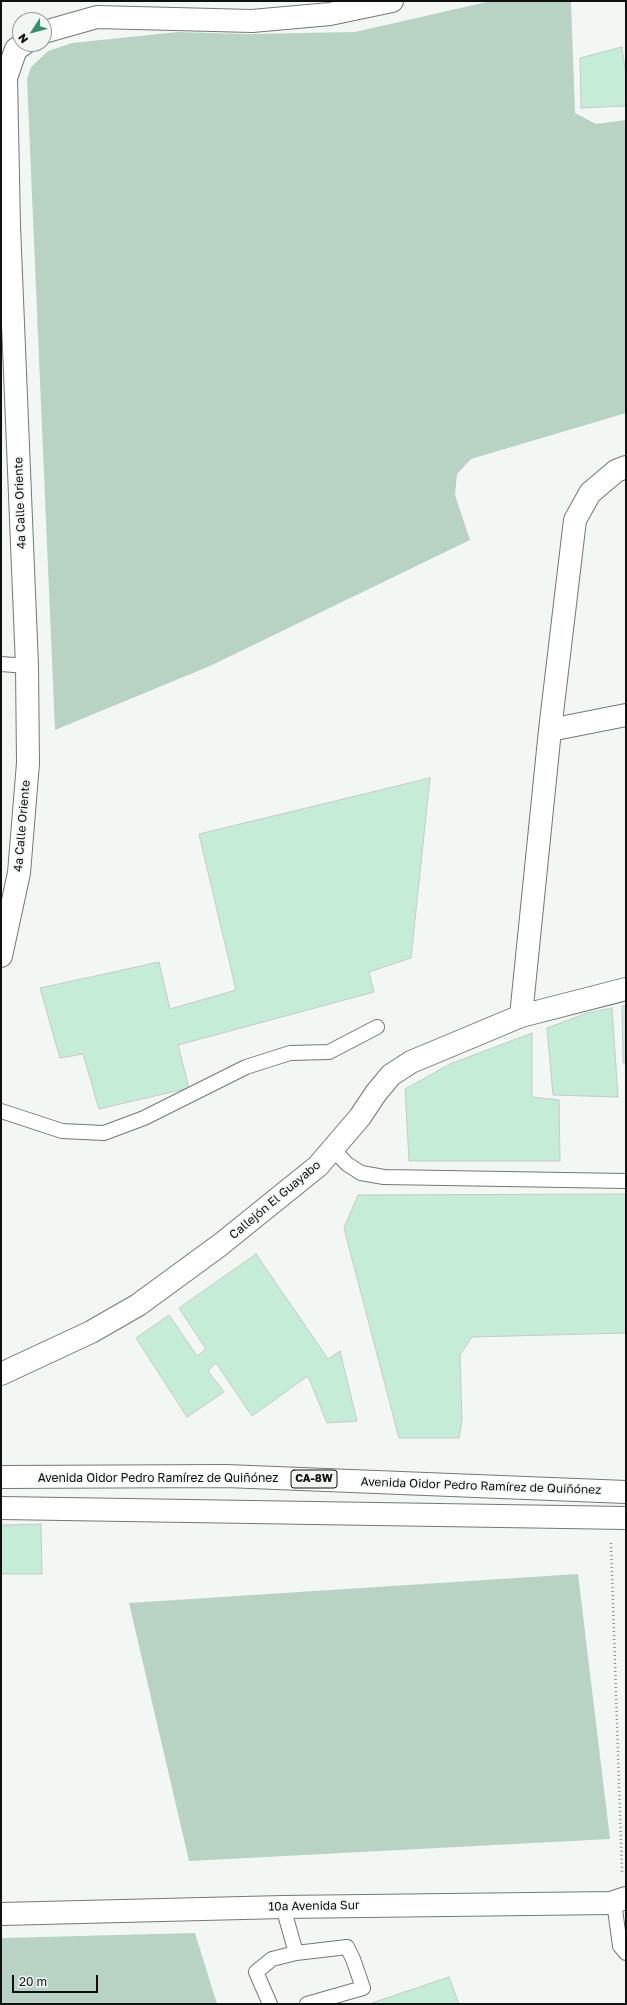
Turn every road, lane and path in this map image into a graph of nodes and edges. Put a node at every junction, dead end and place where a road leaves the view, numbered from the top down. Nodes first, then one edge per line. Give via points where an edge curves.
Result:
1 (392, 1) edge
2 (97, 9) edge
3 (52, 29) edge
4 (17, 52) edge
5 (5, 226) edge
6 (626, 467) edge
7 (1, 664) edge
8 (27, 666) junction
9 (626, 715) edge
10 (550, 730) junction
11 (1, 956) edge
12 (626, 989) edge
13 (521, 1016) junction
14 (377, 1027) dead end
15 (1, 1111) edge
16 (333, 1149) junction
17 (626, 1181) edge
18 (1, 1374) edge
19 (1, 1477) edge
20 (626, 1492) edge
21 (1, 1508) edge
22 (618, 1518) edge
23 (621, 1900) edge
24 (283, 1906) junction
25 (1, 1914) edge
26 (296, 1953) junction
27 (626, 1953) edge
28 (270, 2004) edge
29 (307, 2004) edge

1 - 2 street via 330,14 252,21
2 - 3 street
4 - 5 street, 4a Calle Oriente via 6,78
5 - 8 street, 4a Calle Oriente
6 - 10 street via 616,471 590,493 575,520
7 - 8 lane
8 - 11 street, 4a Calle Oriente via 28,763 19,873
9 - 10 street
10 - 13 street
12 - 13 street, Callejón El Guayabo
13 - 16 street, Callejón El Guayabo via 411,1062 396,1072 376,1093
14 - 15 lane via 329,1052 290,1053 246,1067 144,1118 104,1134 62,1131
16 - 17 lane via 347,1164 361,1173 384,1177
16 - 18 street, Callejón El Guayabo via 318,1166 220,1245 138,1305 91,1332
19 - 20 street, Avenida Oidor Pedro Ramírez de Quiñónez / CA-8W via 226,1476
21 - 22 street
22 - 23 path
23 - 24 street, 10a Avenida Sur
23 - 27 lane via 620,1946
24 - 25 street, 10a Avenida Sur
24 - 26 lane
26 - 28 lane via 272,1960 256,1972
26 - 29 lane via 347,1947 363,1988

